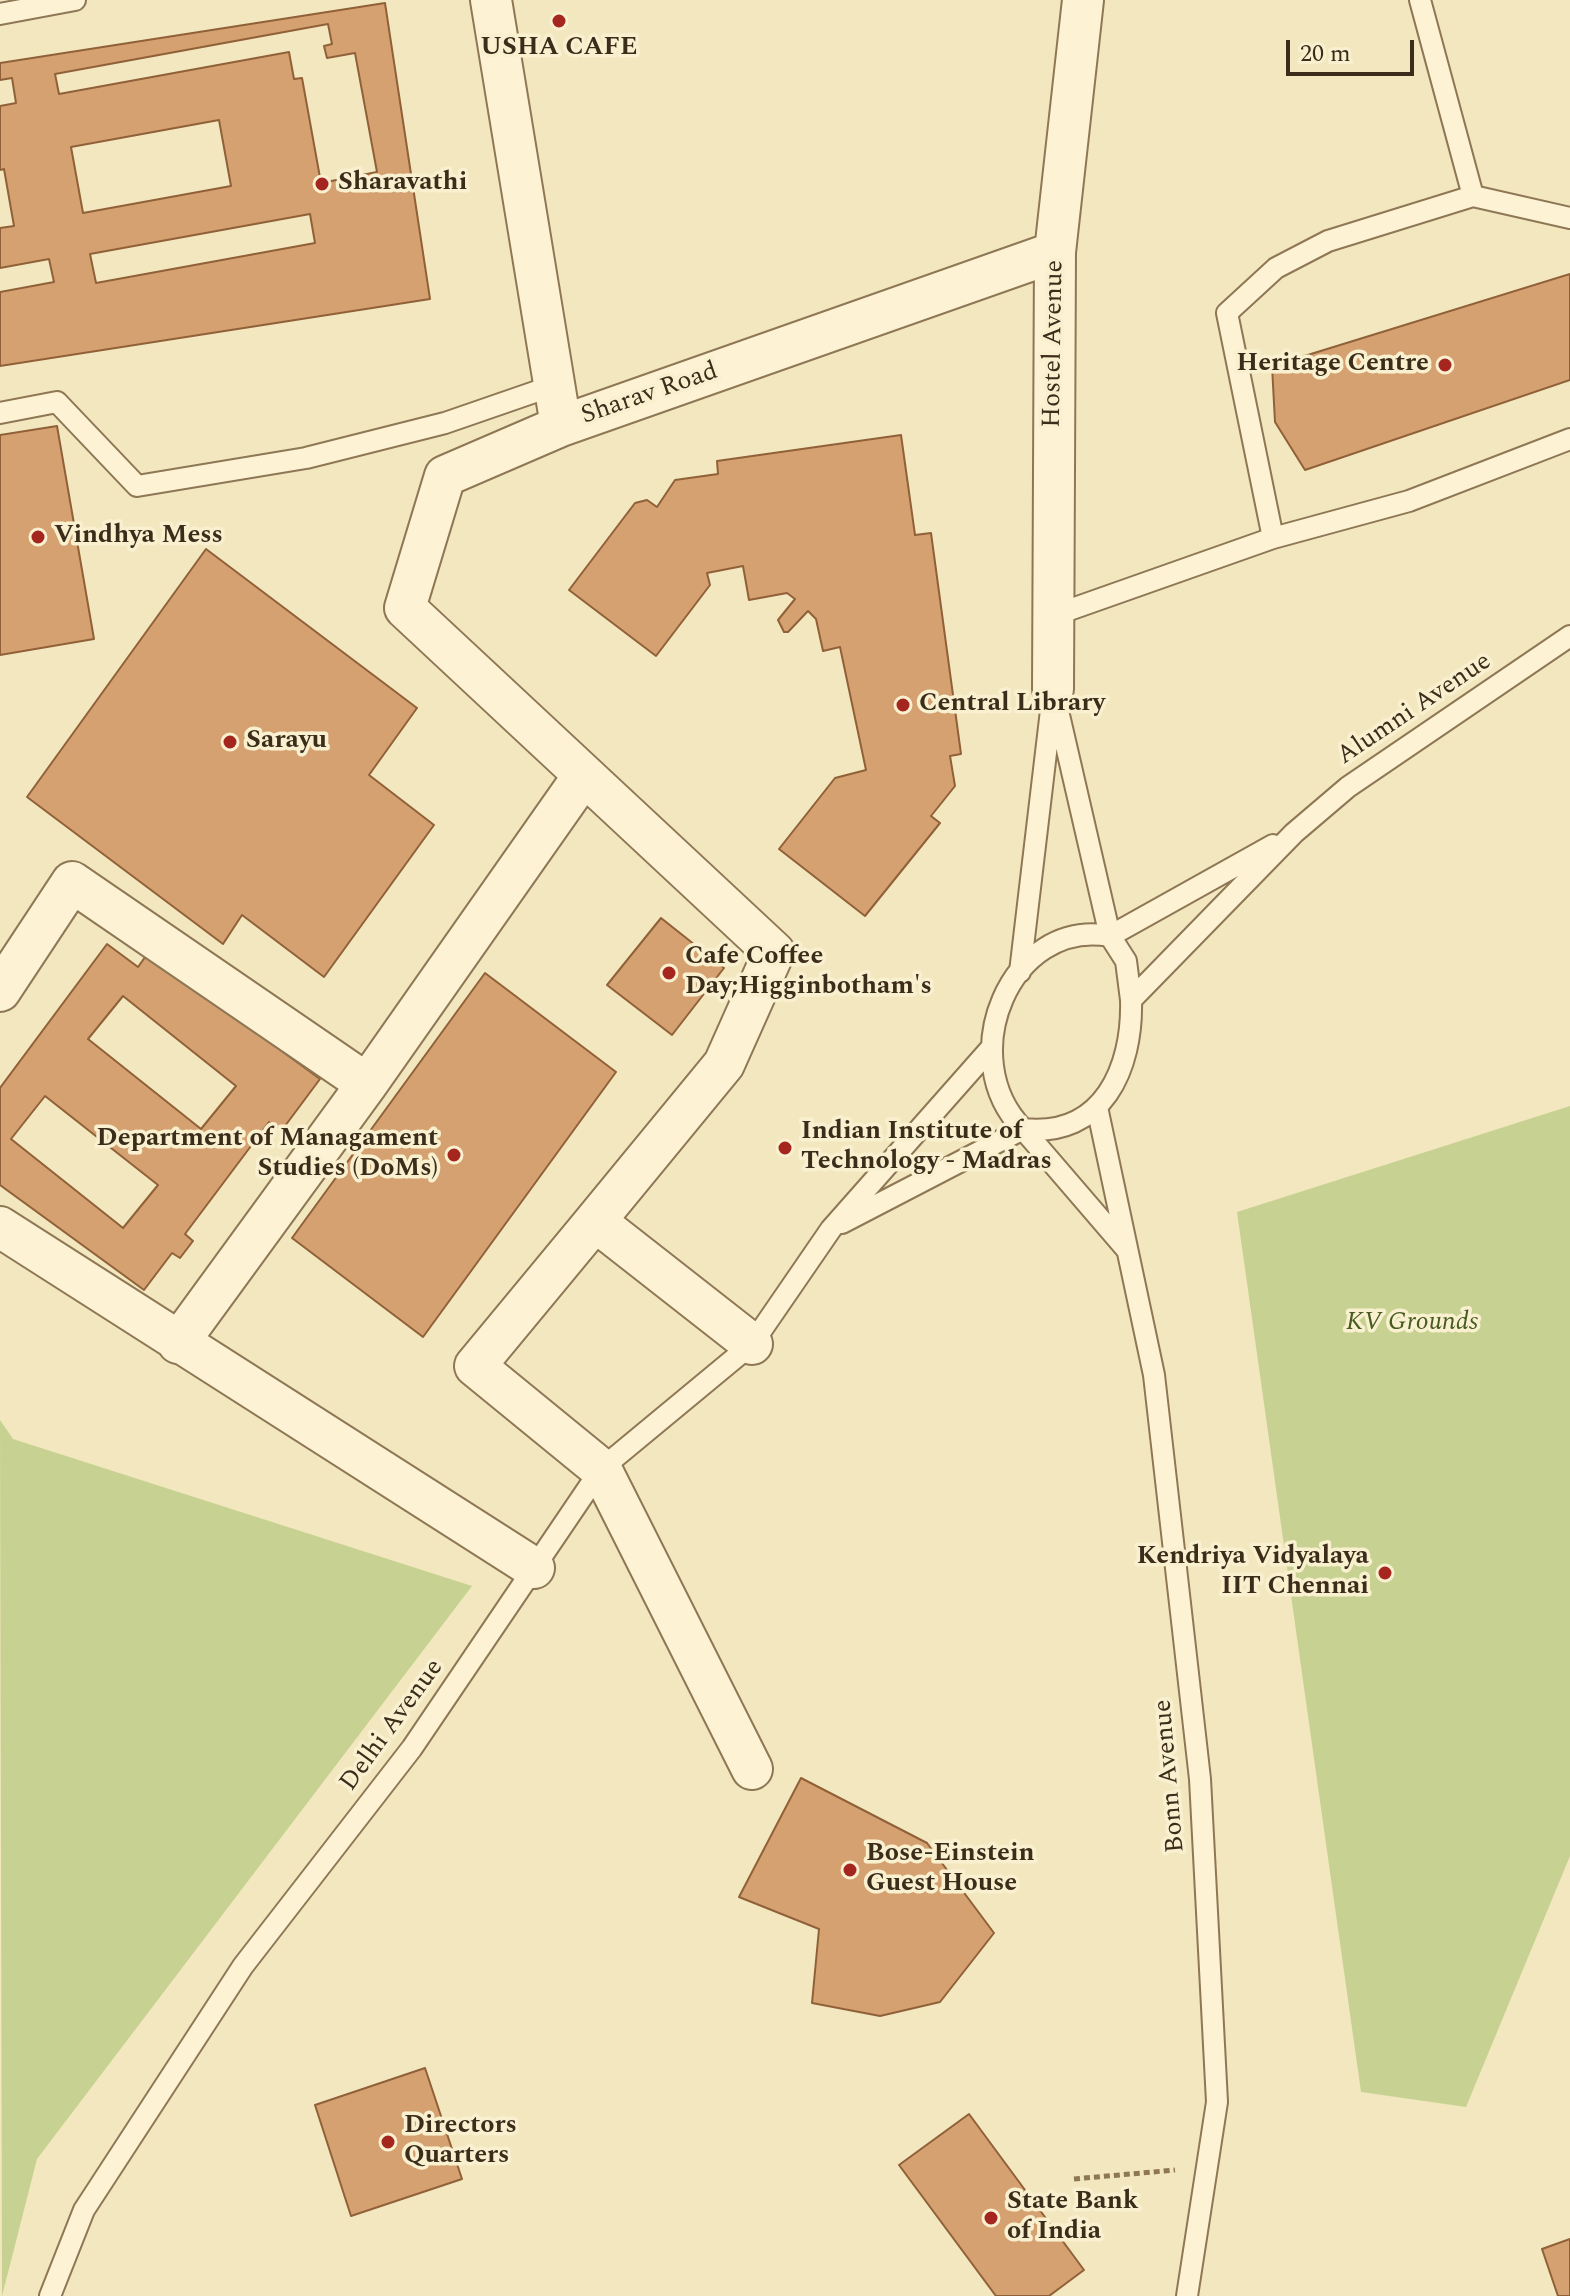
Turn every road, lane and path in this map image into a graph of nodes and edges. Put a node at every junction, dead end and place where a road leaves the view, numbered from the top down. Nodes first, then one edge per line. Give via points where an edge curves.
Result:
1 (75, 0) edge
2 (491, 0) edge
3 (1083, 0) edge
4 (1420, 0) edge
5 (0, 14) edge
6 (1473, 196) junction
7 (1570, 218) edge
8 (1055, 252) junction
9 (555, 385) junction
10 (0, 413) edge
11 (561, 426) junction
12 (1570, 439) edge
13 (1273, 538) junction
14 (1052, 616) junction
15 (1570, 636) edge
16 (1053, 689) junction
17 (584, 775) junction
18 (1294, 833) junction
19 (1110, 936) junction
20 (1020, 972) junction
21 (0, 991) edge
22 (1131, 1000) junction
23 (991, 1048) junction
24 (367, 1084) junction
25 (1097, 1107) junction
26 (1023, 1129) junction
27 (595, 1221) junction
28 (0, 1227) edge
29 (831, 1229) junction
30 (1130, 1254) junction
31 (178, 1343) junction
32 (752, 1344) junction
33 (601, 1469) junction
34 (534, 1568) junction
35 (752, 1769) dead end
36 (1208, 2167) junction
37 (1074, 2179) dead end
38 (50, 2296) edge
39 (1187, 2296) edge

1 - 5 lane
2 - 9 street, Sharav Road
3 - 8 street, Hostel Avenue
4 - 6 lane
6 - 7 lane
6 - 13 lane via 1328,241 1276,268 1227,313
8 - 11 street, Sharav Road
8 - 14 street, Hostel Avenue
9 - 10 lane via 445,423 306,458 137,486 57,402
9 - 11 street, Sharav Road
11 - 17 street via 445,476 405,608
12 - 13 lane via 1409,501
13 - 14 lane
14 - 16 street, Hostel Avenue
15 - 18 lane, Alumni Avenue via 1348,787
16 - 19 lane
16 - 20 lane
17 - 24 street
17 - 27 street via 774,952 724,1064
18 - 19 lane
18 - 22 lane
19 - 20 lane via 1067,936 1043,949
19 - 22 lane via 1126,961
20 - 23 lane via 1004,996
21 - 24 street via 72,882
22 - 25 lane via 1132,1022 1121,1070
23 - 26 lane via 991,1072 1000,1097
23 - 29 lane, Delhi Avenue
24 - 31 street
25 - 26 lane via 1059,1129
25 - 30 lane, Bonn Avenue
26 - 29 lane
26 - 30 lane
27 - 32 street
27 - 33 street via 475,1366
28 - 31 street
29 - 32 lane, Delhi Avenue
30 - 36 lane, Bonn Avenue via 1154,1375 1200,1779 1217,2102
31 - 34 street
32 - 33 lane, Delhi Avenue
33 - 34 lane, Delhi Avenue
33 - 35 street
34 - 38 lane, Delhi Avenue via 412,1748 243,1966 84,2210
36 - 37 path
36 - 39 lane, Bonn Avenue

